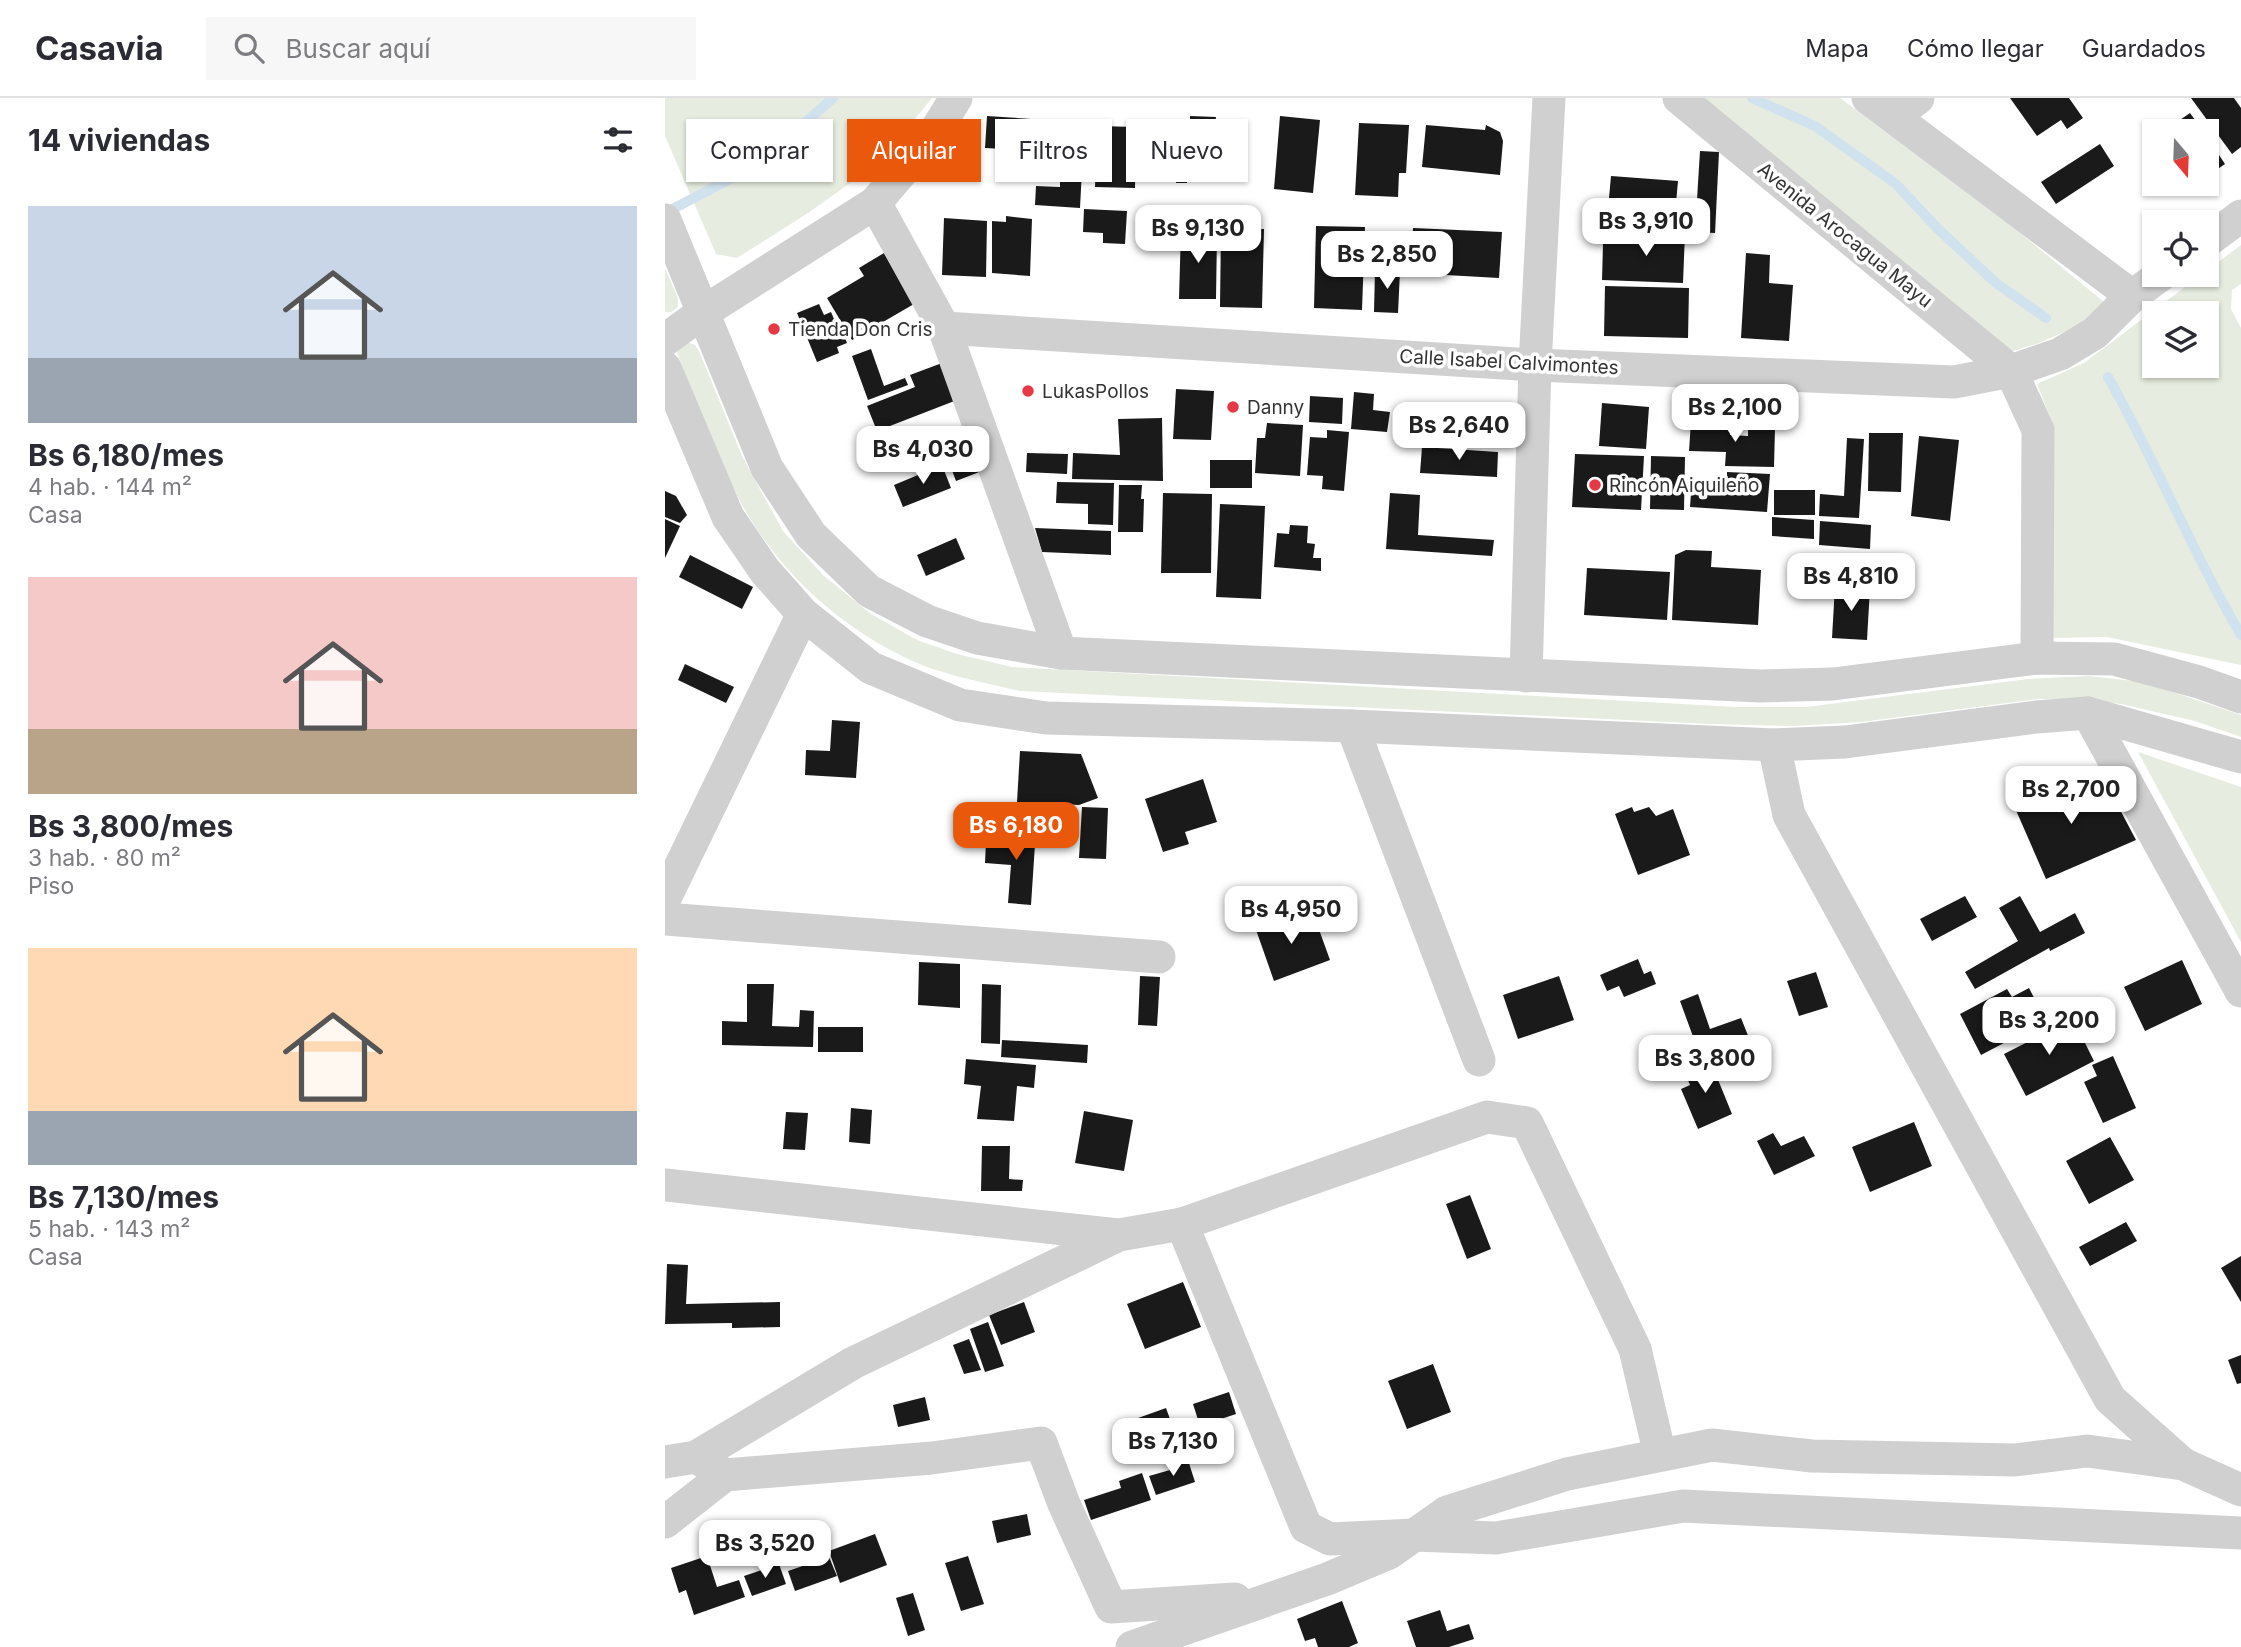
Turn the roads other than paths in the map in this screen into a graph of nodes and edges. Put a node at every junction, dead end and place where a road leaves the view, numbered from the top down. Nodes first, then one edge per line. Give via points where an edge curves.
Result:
1 (956, 98) edge
2 (1549, 98) edge
3 (1679, 98) edge
4 (1893, 104) edge
5 (875, 203) junction
6 (2241, 216) edge
7 (666, 223) edge
8 (2219, 232) edge
9 (2144, 287) edge
10 (2132, 296) junction
11 (702, 313) junction
12 (944, 328) junction
13 (665, 340) edge
14 (1535, 365) junction
15 (665, 368) edge
16 (2011, 371) junction
17 (803, 614) junction
18 (1061, 653) junction
19 (2037, 658) junction
20 (1525, 676) junction
21 (2241, 697) edge
22 (2088, 713) junction
23 (1352, 726) junction
24 (1774, 745) junction
25 (2241, 757) edge
26 (665, 898) edge
27 (665, 919) edge
28 (1159, 957) dead end
29 (2241, 991) edge
30 (1479, 1060) dead end
31 (665, 1185) edge
32 (1182, 1224) junction
33 (1119, 1236) junction
34 (1660, 1455) junction
35 (680, 1460) edge
36 (2183, 1464) junction
37 (725, 1475) junction
38 (2241, 1490) edge
39 (665, 1522) edge
40 (2241, 1532) edge
41 (1414, 1535) junction
42 (1274, 1597) junction
43 (1132, 1647) edge

1 - 5 street via 933,135
2 - 14 street
3 - 16 street, Avenida Arocagua Mayu
4 - 10 street
5 - 11 street
5 - 12 street
6 - 8 street
7 - 11 street
9 - 10 street, Calle Isabel Calvimontes
10 - 16 street, Calle Isabel Calvimontes via 2095,333 2060,354
11 - 13 street
11 - 18 street via 767,468 811,535 869,591 927,621 977,638
12 - 14 street, Calle Isabel Calvimontes
12 - 18 street
14 - 16 street, Calle Isabel Calvimontes via 1954,382
14 - 20 street
15 - 17 street via 727,517
16 - 19 street via 2038,430
17 - 23 street via 871,668 960,705 1046,718
17 - 26 street
18 - 20 street
19 - 20 street via 1833,684 1760,686
19 - 21 street via 2114,659
22 - 24 street via 1845,743
22 - 25 street
22 - 29 street
23 - 24 street
23 - 30 street
24 - 36 street via 1789,815 2096,1375 2110,1399
27 - 28 street
31 - 33 street
32 - 33 street
32 - 34 street via 1487,1117 1527,1123 1635,1349
32 - 41 street via 1306,1527 1330,1539
33 - 35 street via 853,1363
34 - 36 street via 1712,1445 1812,1456 2002,1460 2087,1451
34 - 41 street via 1566,1474 1447,1511
35 - 37 street
36 - 38 street
37 - 39 street
37 - 42 street via 932,1458 1041,1443 1111,1607
40 - 41 street via 1683,1506 1496,1538
41 - 42 street via 1389,1553
42 - 43 street

